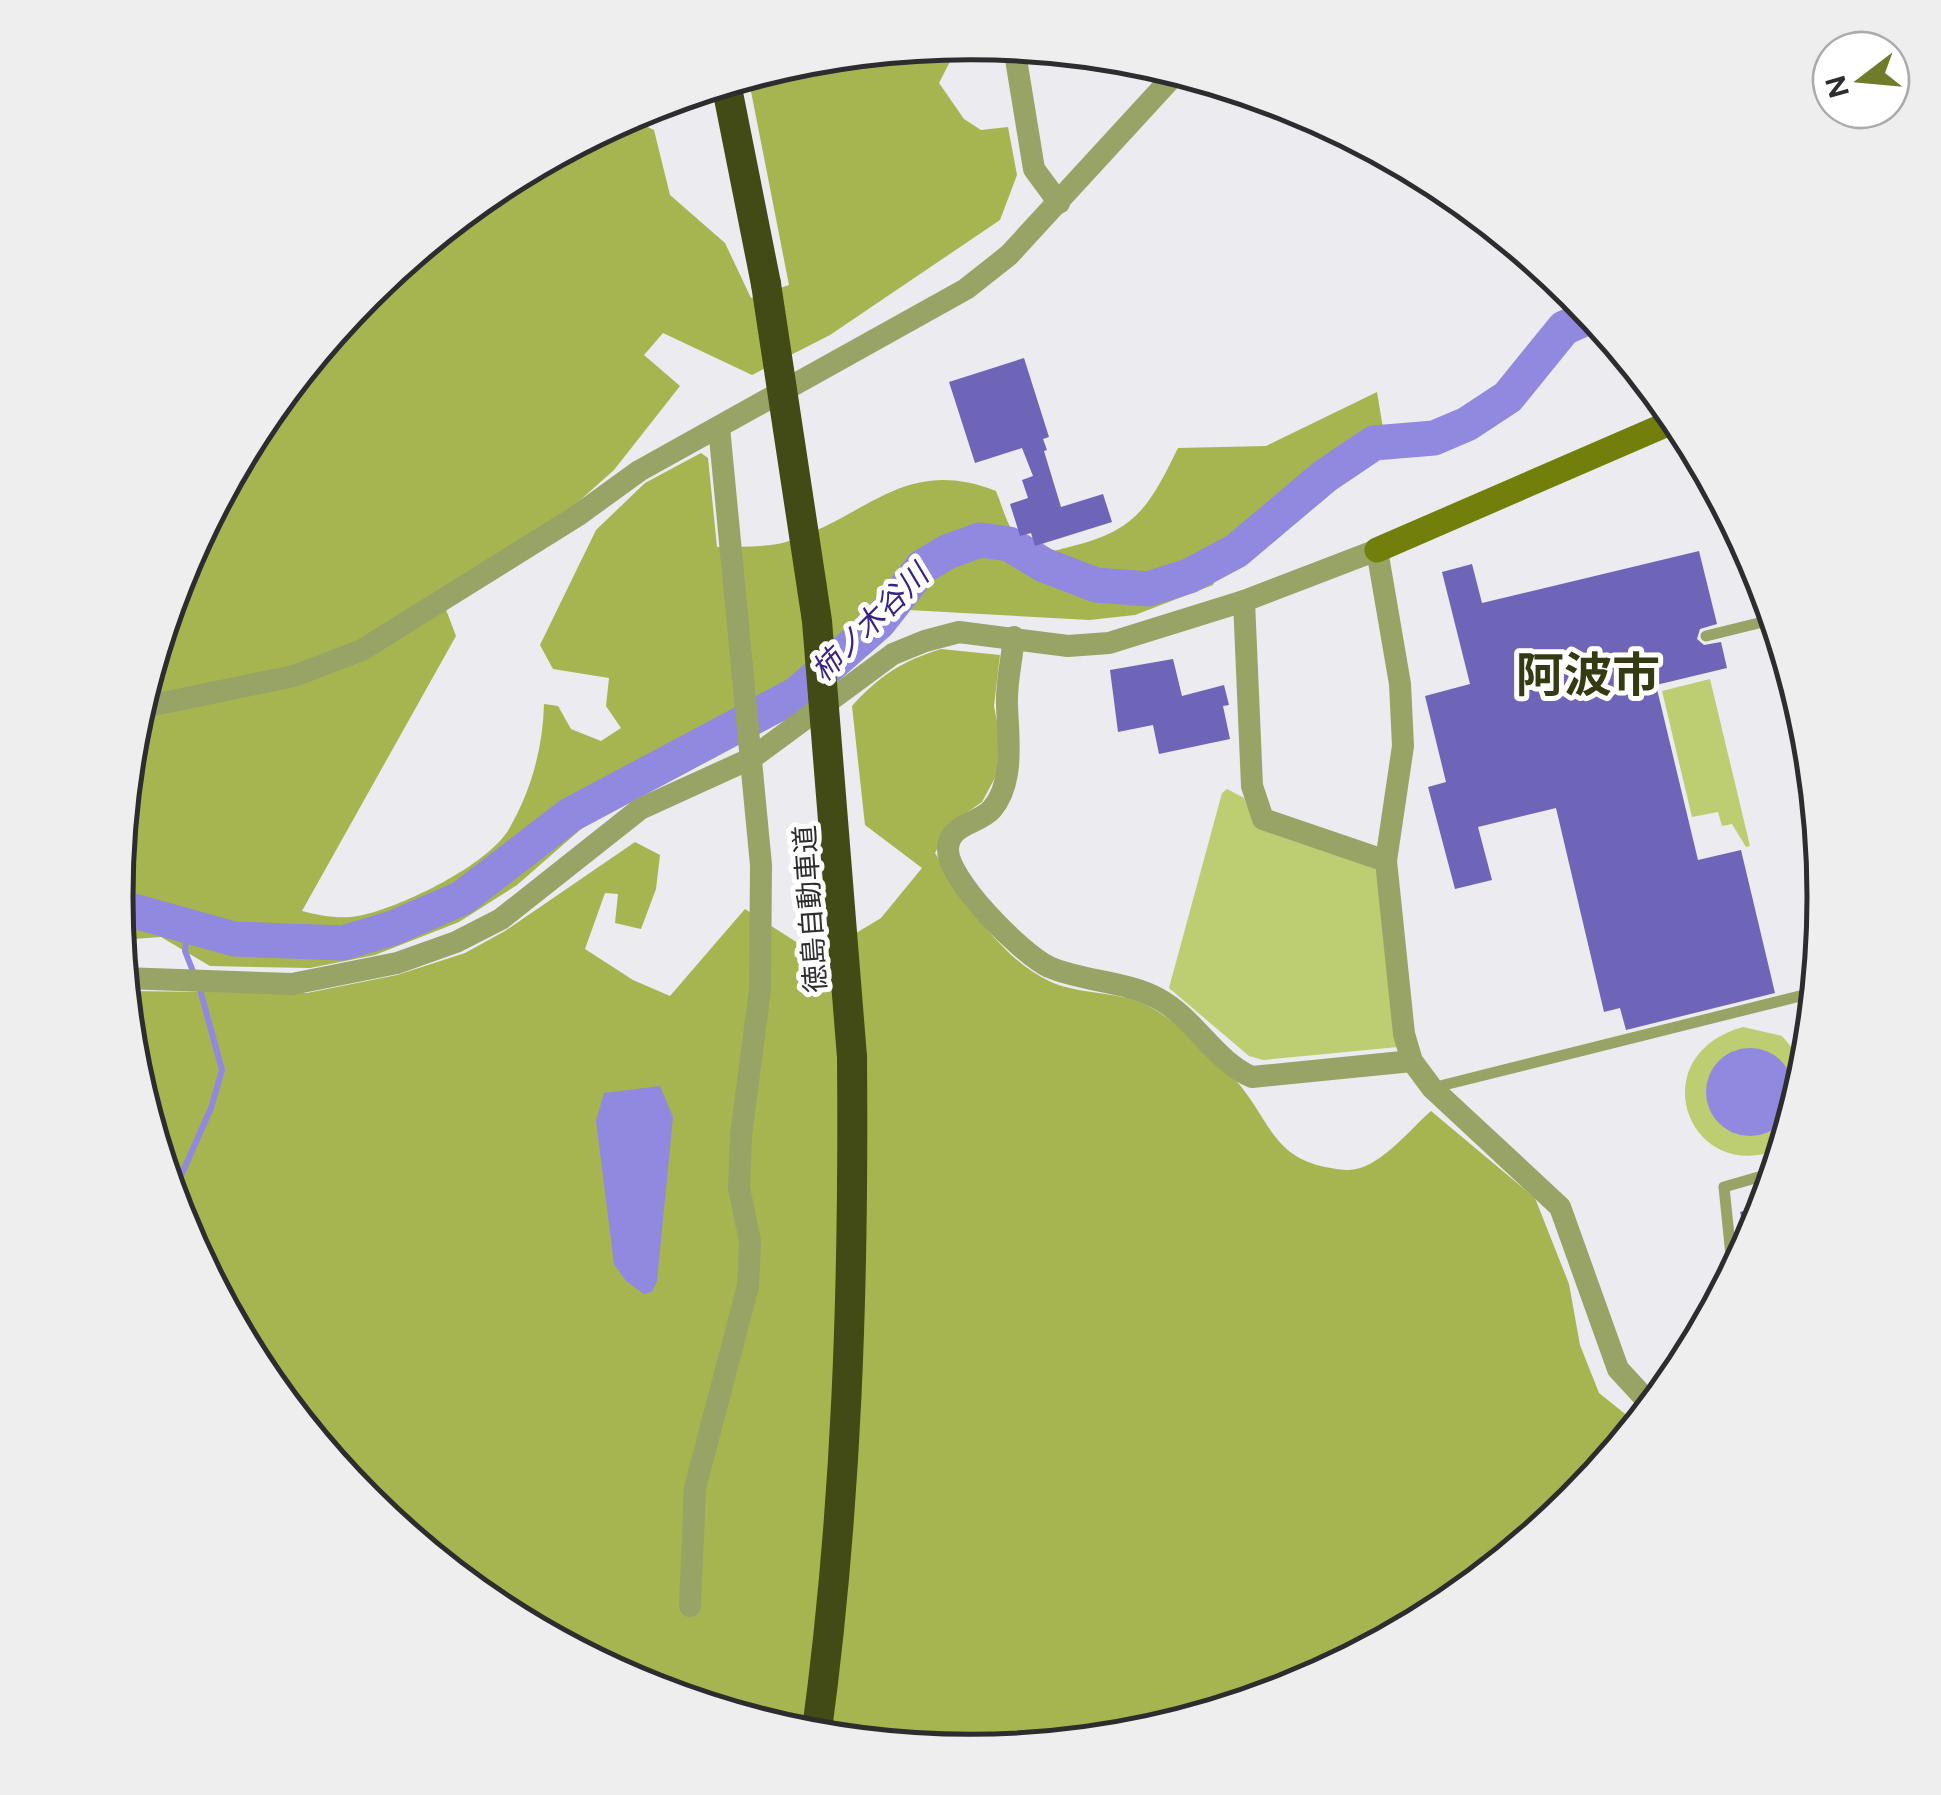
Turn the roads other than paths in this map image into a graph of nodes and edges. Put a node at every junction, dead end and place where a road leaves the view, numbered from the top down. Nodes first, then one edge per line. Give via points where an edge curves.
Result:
1 (1016, 62) edge
2 (1166, 84) edge
3 (729, 96) edge
4 (1059, 204) junction
5 (1662, 426) edge
6 (719, 428) junction
7 (1376, 550) junction
8 (1244, 601) junction
9 (1762, 622) edge
10 (1706, 636) dead end
11 (1014, 637) junction
12 (156, 704) edge
13 (752, 758) junction
14 (1386, 861) junction
15 (137, 978) edge
16 (1802, 996) edge
17 (1412, 1061) junction
18 (1432, 1088) junction
19 (1760, 1177) edge
20 (1731, 1248) edge
21 (1643, 1396) edge
22 (690, 1606) dead end
23 (818, 1721) edge

1 - 4 street via 1034,169
2 - 4 street
3 - 23 highway, 徳島自動車道, bridge via 766,284 818,620 852,1056 848,1426
4 - 6 street via 966,289
5 - 7 street
6 - 12 street via 362,650 294,676
6 - 13 street
7 - 8 street
7 - 14 street via 1400,684 1402,746
8 - 11 street via 1109,643 1068,646
8 - 14 street via 1252,786 1263,819
9 - 10 lane
11 - 13 street via 959,632 893,654
11 - 17 street via 1007,706 1012,734 1003,782 992,809 954,832 948,847 952,868 983,908 1047,966 1164,1001 1236,1070 1252,1077
13 - 15 street via 640,809 501,919 456,942 397,963 292,984
13 - 22 street via 761,866 760,990 739,1188 750,1241 748,1286 695,1488
14 - 17 street
16 - 18 lane
17 - 18 street
18 - 21 street via 1560,1207 1618,1368
19 - 20 lane via 1724,1187

